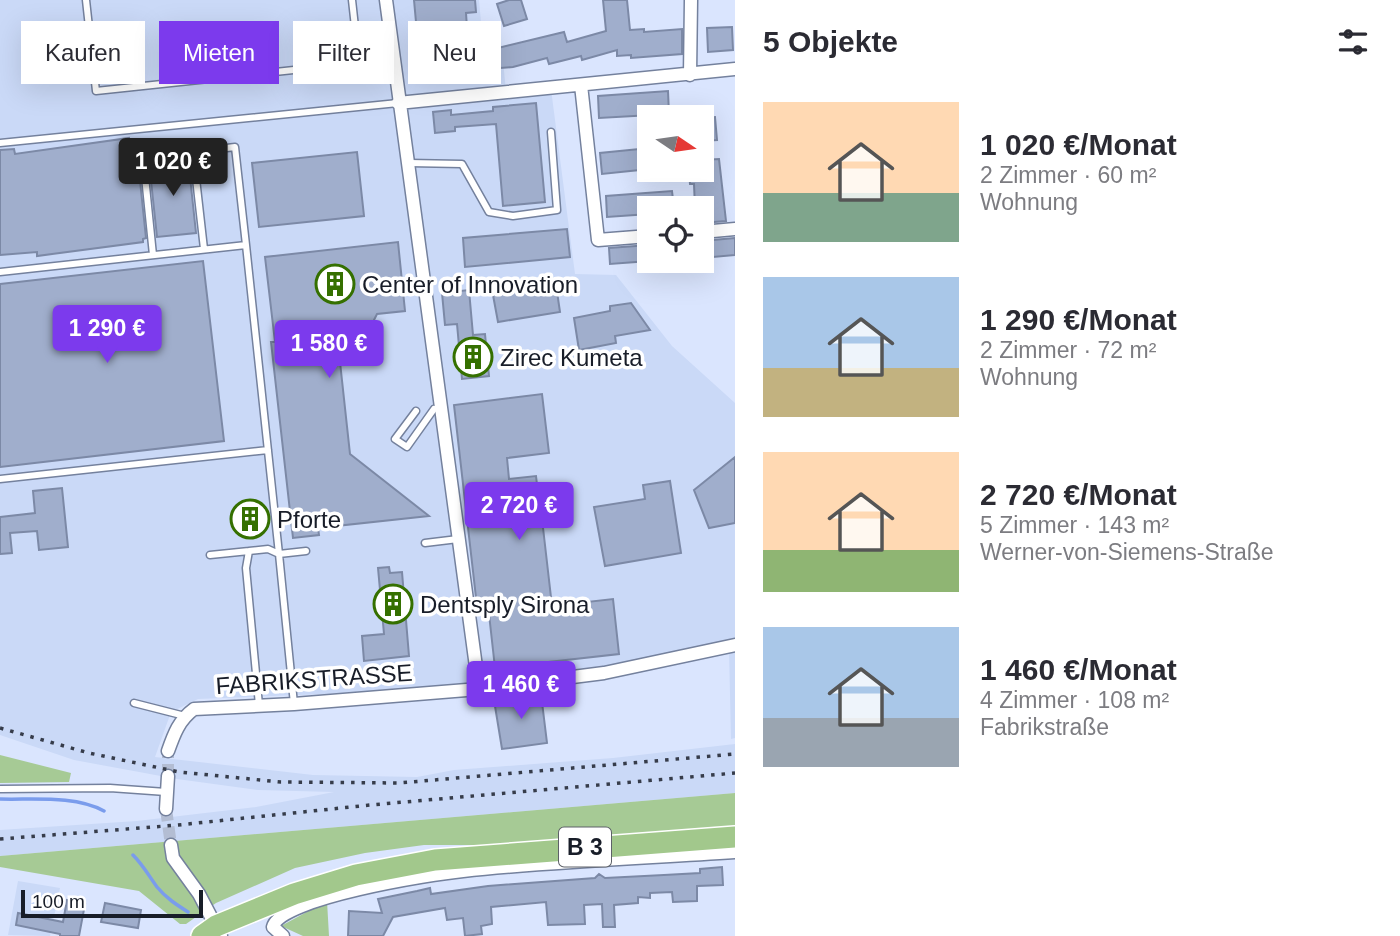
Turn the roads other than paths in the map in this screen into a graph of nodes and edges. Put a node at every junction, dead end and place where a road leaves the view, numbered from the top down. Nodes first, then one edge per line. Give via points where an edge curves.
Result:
1 (86, 0) edge
2 (352, 0) edge
3 (386, 0) edge
4 (691, 0) edge
5 (735, 69) edge
6 (690, 75) junction
7 (580, 85) junction
8 (398, 103) junction
9 (551, 132) dead end
10 (0, 143) edge
11 (193, 152) junction
12 (407, 163) junction
13 (735, 229) edge
14 (714, 231) edge
15 (637, 237) edge
16 (246, 245) junction
17 (204, 249) junction
18 (153, 255) junction
19 (0, 272) edge
20 (434, 409) dead end
21 (415, 411) dead end
22 (268, 450) junction
23 (0, 479) edge
24 (458, 539) junction
25 (425, 543) dead end
26 (249, 551) junction
27 (306, 551) dead end
28 (279, 554) junction
29 (210, 555) dead end
30 (735, 645) edge
31 (479, 690) junction
32 (134, 703) dead end
33 (294, 704) junction
34 (259, 705) junction
35 (185, 716) junction
36 (169, 751) tunnel mouth
37 (168, 776) tunnel mouth
38 (0, 789) edge
39 (166, 792) junction
40 (166, 809) tunnel mouth
41 (735, 837) edge
42 (171, 845) tunnel mouth
43 (735, 852) edge
44 (278, 932) edge
45 (213, 933) edge

1 - 2 lane via 96,91 359,64
3 - 8 street
4 - 6 street
5 - 6 street
6 - 7 street
7 - 8 street
7 - 15 street via 598,240
8 - 10 lane
8 - 12 street
9 - 12 lane via 557,209 513,216 489,212 463,164
11 - 16 lane via 235,147
11 - 17 lane
11 - 18 lane via 143,157
12 - 24 street
13 - 14 street
16 - 17 lane
16 - 22 lane
17 - 18 lane
18 - 19 lane
20 - 21 lane via 407,447 396,439
22 - 23 lane
22 - 28 lane
24 - 25 lane
24 - 31 street
26 - 28 lane via 268,549
26 - 29 lane
26 - 34 lane via 246,568
27 - 28 lane
28 - 33 lane
30 - 31 street, FABRIKSTRASSE via 604,673
31 - 33 street, FABRIKSTRASSE
32 - 35 lane
33 - 34 street, FABRIKSTRASSE
34 - 35 street, FABRIKSTRASSE via 194,709
35 - 36 street, FABRIKSTRASSE
37 - 39 street
38 - 39 lane
39 - 40 street
41 - 45 main road, B 3 via 435,860 356,875 294,894
42 - 45 street via 173,858 199,894
43 - 44 street via 463,871 403,880 310,903 279,916 274,921

